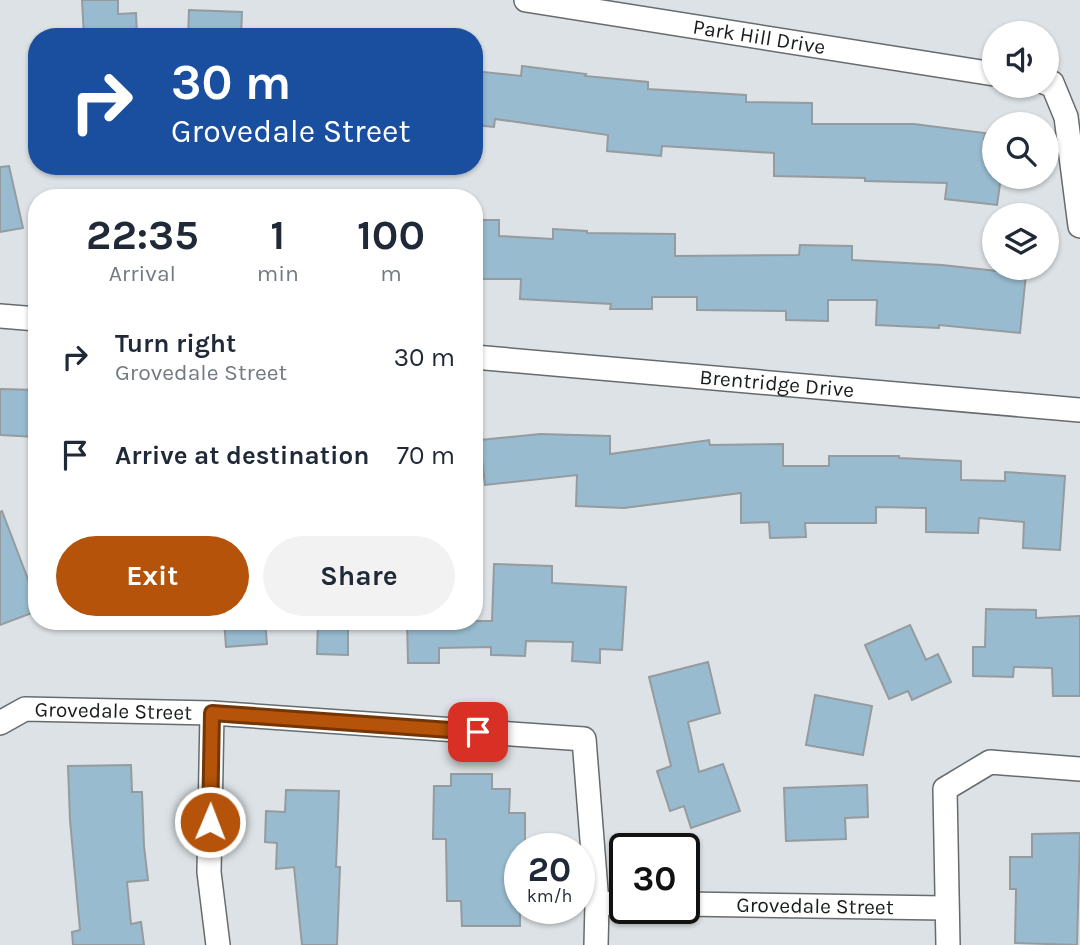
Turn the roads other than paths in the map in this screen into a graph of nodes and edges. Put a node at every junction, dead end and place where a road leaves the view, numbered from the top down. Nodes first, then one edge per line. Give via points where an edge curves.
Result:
1 (526, 0) edge
2 (982, 72) edge
3 (1056, 98) edge
4 (1080, 226) edge
5 (0, 316) edge
6 (28, 318) edge
7 (483, 358) edge
8 (1080, 410) edge
9 (212, 713) junction
10 (0, 723) edge
11 (1080, 769) edge
12 (597, 903) junction
13 (609, 903) edge
14 (700, 904) edge
15 (945, 908) junction
16 (218, 945) edge
17 (596, 945) edge
18 (948, 945) edge

1 - 2 street, Park Hill Drive
3 - 4 street via 1066,117
5 - 6 street
7 - 8 street, Brentridge Drive
9 - 10 street, Grovedale Street via 25,709
9 - 12 street, Grovedale Street via 584,739
9 - 16 street via 209,872
11 - 15 street via 989,762 945,789
12 - 13 street
12 - 17 street
14 - 15 street, Grovedale Street
15 - 18 street

